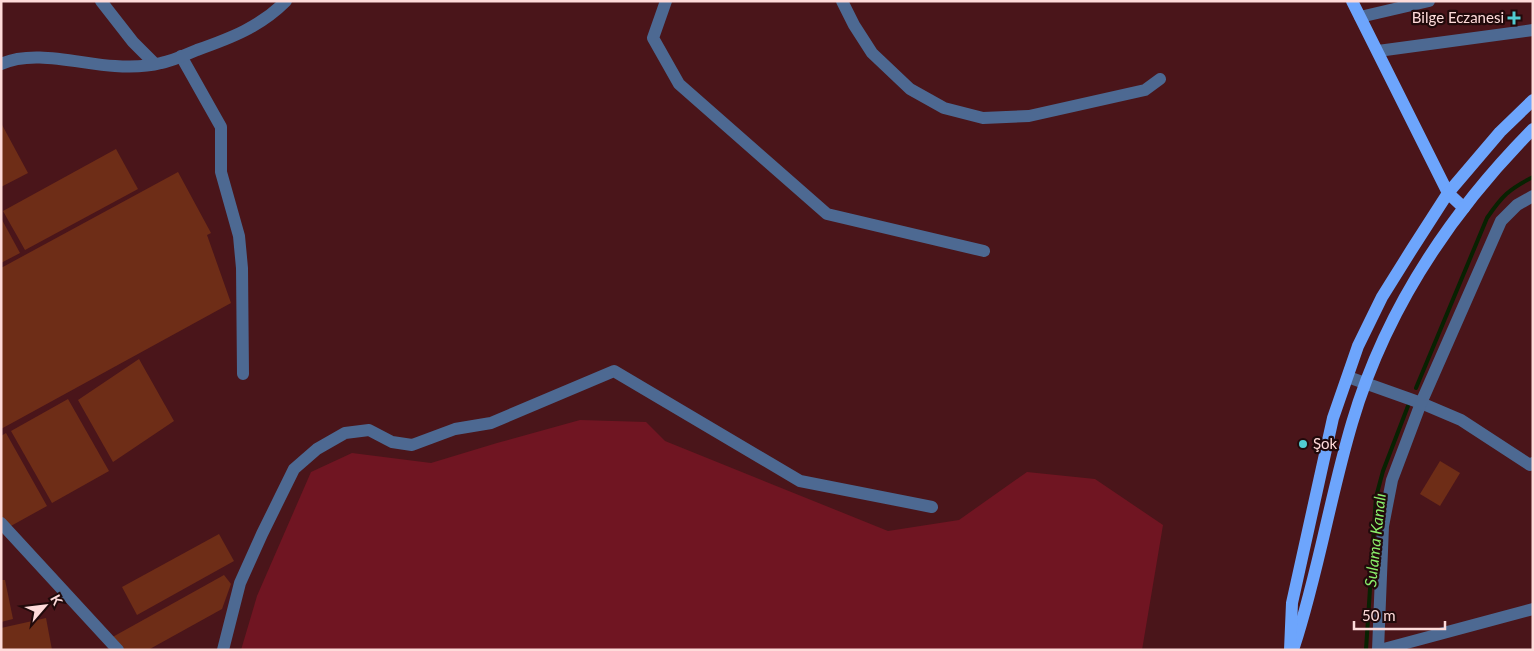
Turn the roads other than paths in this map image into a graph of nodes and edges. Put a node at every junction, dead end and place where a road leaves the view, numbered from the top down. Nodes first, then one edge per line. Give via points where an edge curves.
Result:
1 (101, 1) edge
2 (286, 1) edge
3 (666, 1) edge
4 (842, 1) edge
5 (1352, 1) edge
6 (1429, 1) edge
7 (1360, 17) junction
8 (1533, 30) edge
9 (1378, 51) junction
10 (181, 56) junction
11 (1, 64) edge
12 (154, 64) junction
13 (1160, 79) dead end
14 (1533, 100) edge
15 (1533, 130) edge
16 (1448, 194) junction
17 (1533, 196) edge
18 (1464, 208) junction
19 (984, 250) dead end
20 (244, 374) dead end
21 (1348, 377) junction
22 (1366, 382) junction
23 (1421, 403) junction
24 (1532, 466) edge
25 (932, 508) dead end
26 (1, 523) edge
27 (1533, 609) edge
28 (118, 650) edge
29 (223, 650) edge
30 (1292, 650) edge
31 (1379, 650) edge

1 - 12 street
2 - 10 street via 274,14 247,31
3 - 19 street via 653,38 679,84 827,214
4 - 13 street via 872,53 910,89 944,108 983,118 1029,116 1145,90
5 - 7 main road
6 - 7 street
7 - 9 main road
8 - 9 street
9 - 16 main road
10 - 12 street
10 - 20 street via 221,127 221,172 239,236 242,268
11 - 12 street via 12,59 33,58 115,66
14 - 16 main road via 1500,132
15 - 18 main road
16 - 18 main road
16 - 21 main road via 1382,298 1358,346
17 - 23 street via 1517,205 1501,221
18 - 22 main road via 1428,258 1398,308
21 - 22 street
21 - 30 main road via 1333,418 1292,603
22 - 23 street
22 - 30 main road via 1352,424 1307,608
23 - 24 street via 1461,420
23 - 31 street via 1392,480 1383,526
25 - 29 street via 800,481 614,370 491,423 455,429 412,445 392,442 369,430 345,433 316,449 294,469 262,534 240,583
26 - 28 street
27 - 31 street

